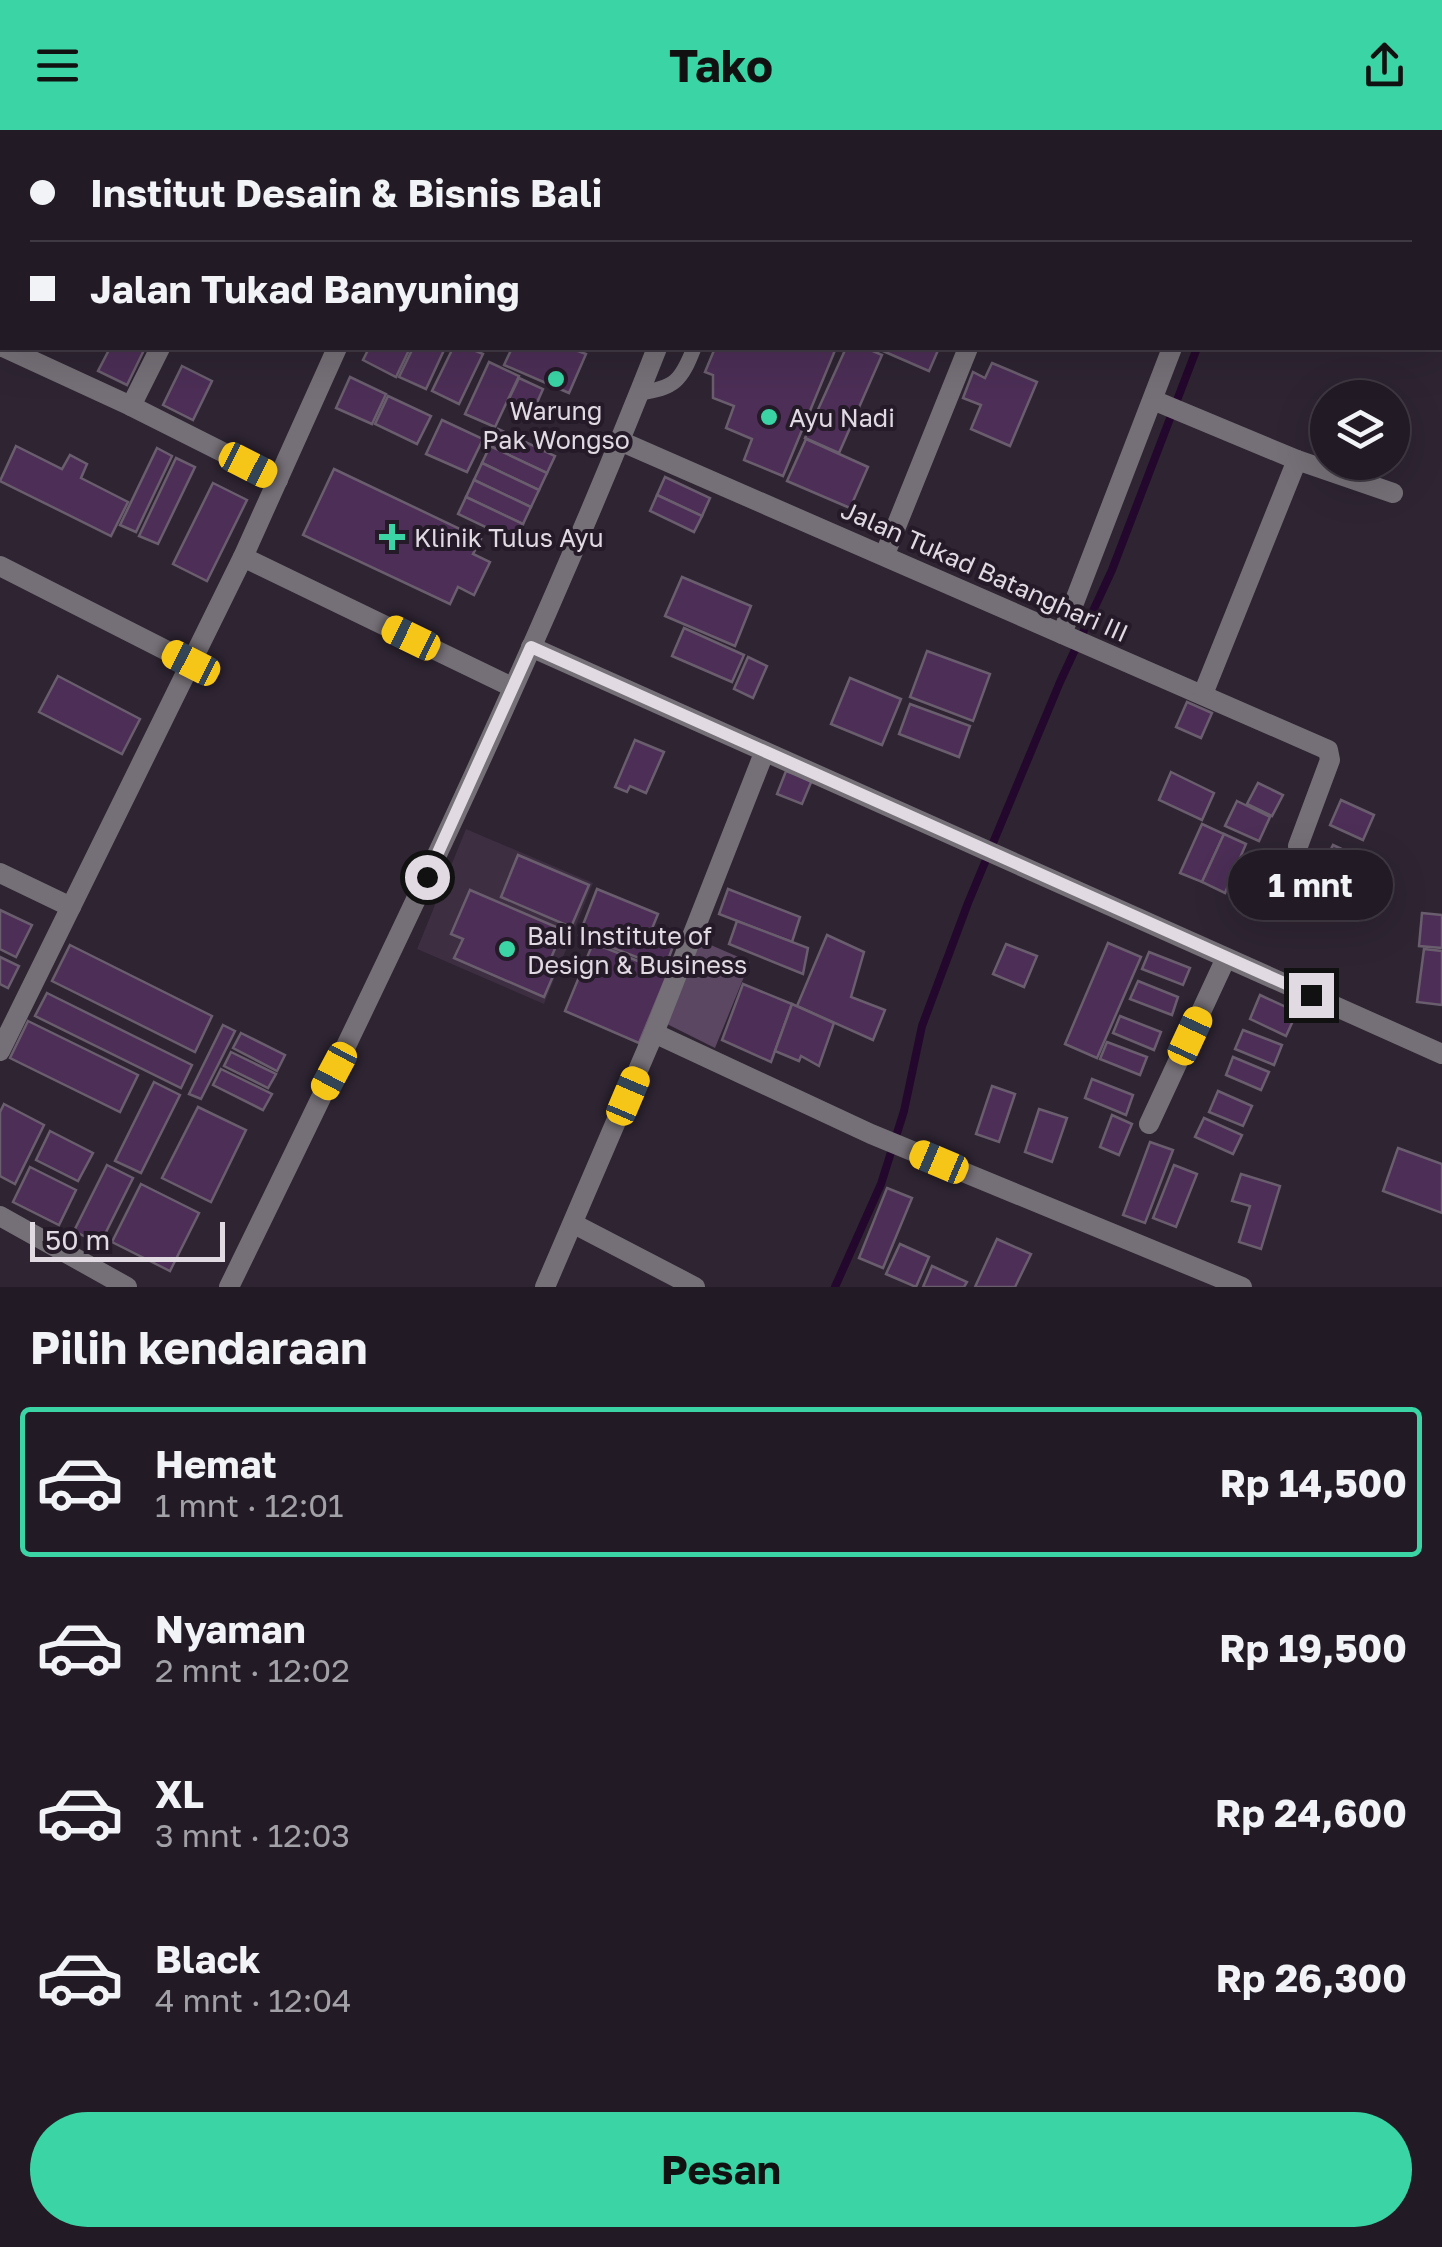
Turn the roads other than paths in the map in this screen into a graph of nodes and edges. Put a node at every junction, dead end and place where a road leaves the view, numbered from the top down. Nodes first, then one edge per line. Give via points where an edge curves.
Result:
1 (12, 350) edge
2 (159, 350) edge
3 (336, 350) edge
4 (656, 350) edge
5 (693, 350) edge
6 (967, 350) edge
7 (1172, 350) edge
8 (639, 393) junction
9 (1162, 404) junction
10 (131, 406) junction
11 (620, 442) junction
12 (1297, 460) junction
13 (278, 480) junction
14 (1393, 493) dead end
15 (885, 554) junction
16 (242, 557) junction
17 (0, 566) edge
18 (1069, 636) junction
19 (531, 647) junction
20 (191, 663) junction
21 (512, 687) junction
22 (1203, 694) junction
23 (764, 753) junction
24 (1298, 846) dead end
25 (0, 874) edge
26 (71, 907) junction
27 (1226, 958) junction
28 (654, 1032) junction
29 (0, 1051) edge
30 (1442, 1054) edge
31 (1149, 1124) dead end
32 (0, 1216) edge
33 (574, 1224) junction
34 (127, 1287) edge
35 (229, 1287) edge
36 (546, 1287) edge
37 (695, 1287) edge
38 (1242, 1287) edge

1 - 10 street
2 - 10 street
3 - 13 street
4 - 8 street
5 - 8 lane via 675,383
6 - 15 street
7 - 9 street
8 - 11 street
9 - 12 street
9 - 18 street
10 - 13 street
11 - 15 street, Jalan Tukad Batanghari III
11 - 19 street
12 - 14 street
12 - 22 street
13 - 16 street
15 - 18 street, Jalan Tukad Batanghari III
16 - 20 street
16 - 21 street
17 - 20 street
18 - 22 street, Jalan Tukad Batanghari III
19 - 21 street
19 - 23 street
20 - 26 street
21 - 35 street via 361,1019
22 - 24 street, Jalan Tukad Batanghari III via 1331,754
23 - 27 street
23 - 28 street
25 - 26 street
26 - 29 street
27 - 30 street
27 - 31 street
28 - 33 street
28 - 38 street via 871,1134
32 - 34 street
33 - 36 street
33 - 37 street

